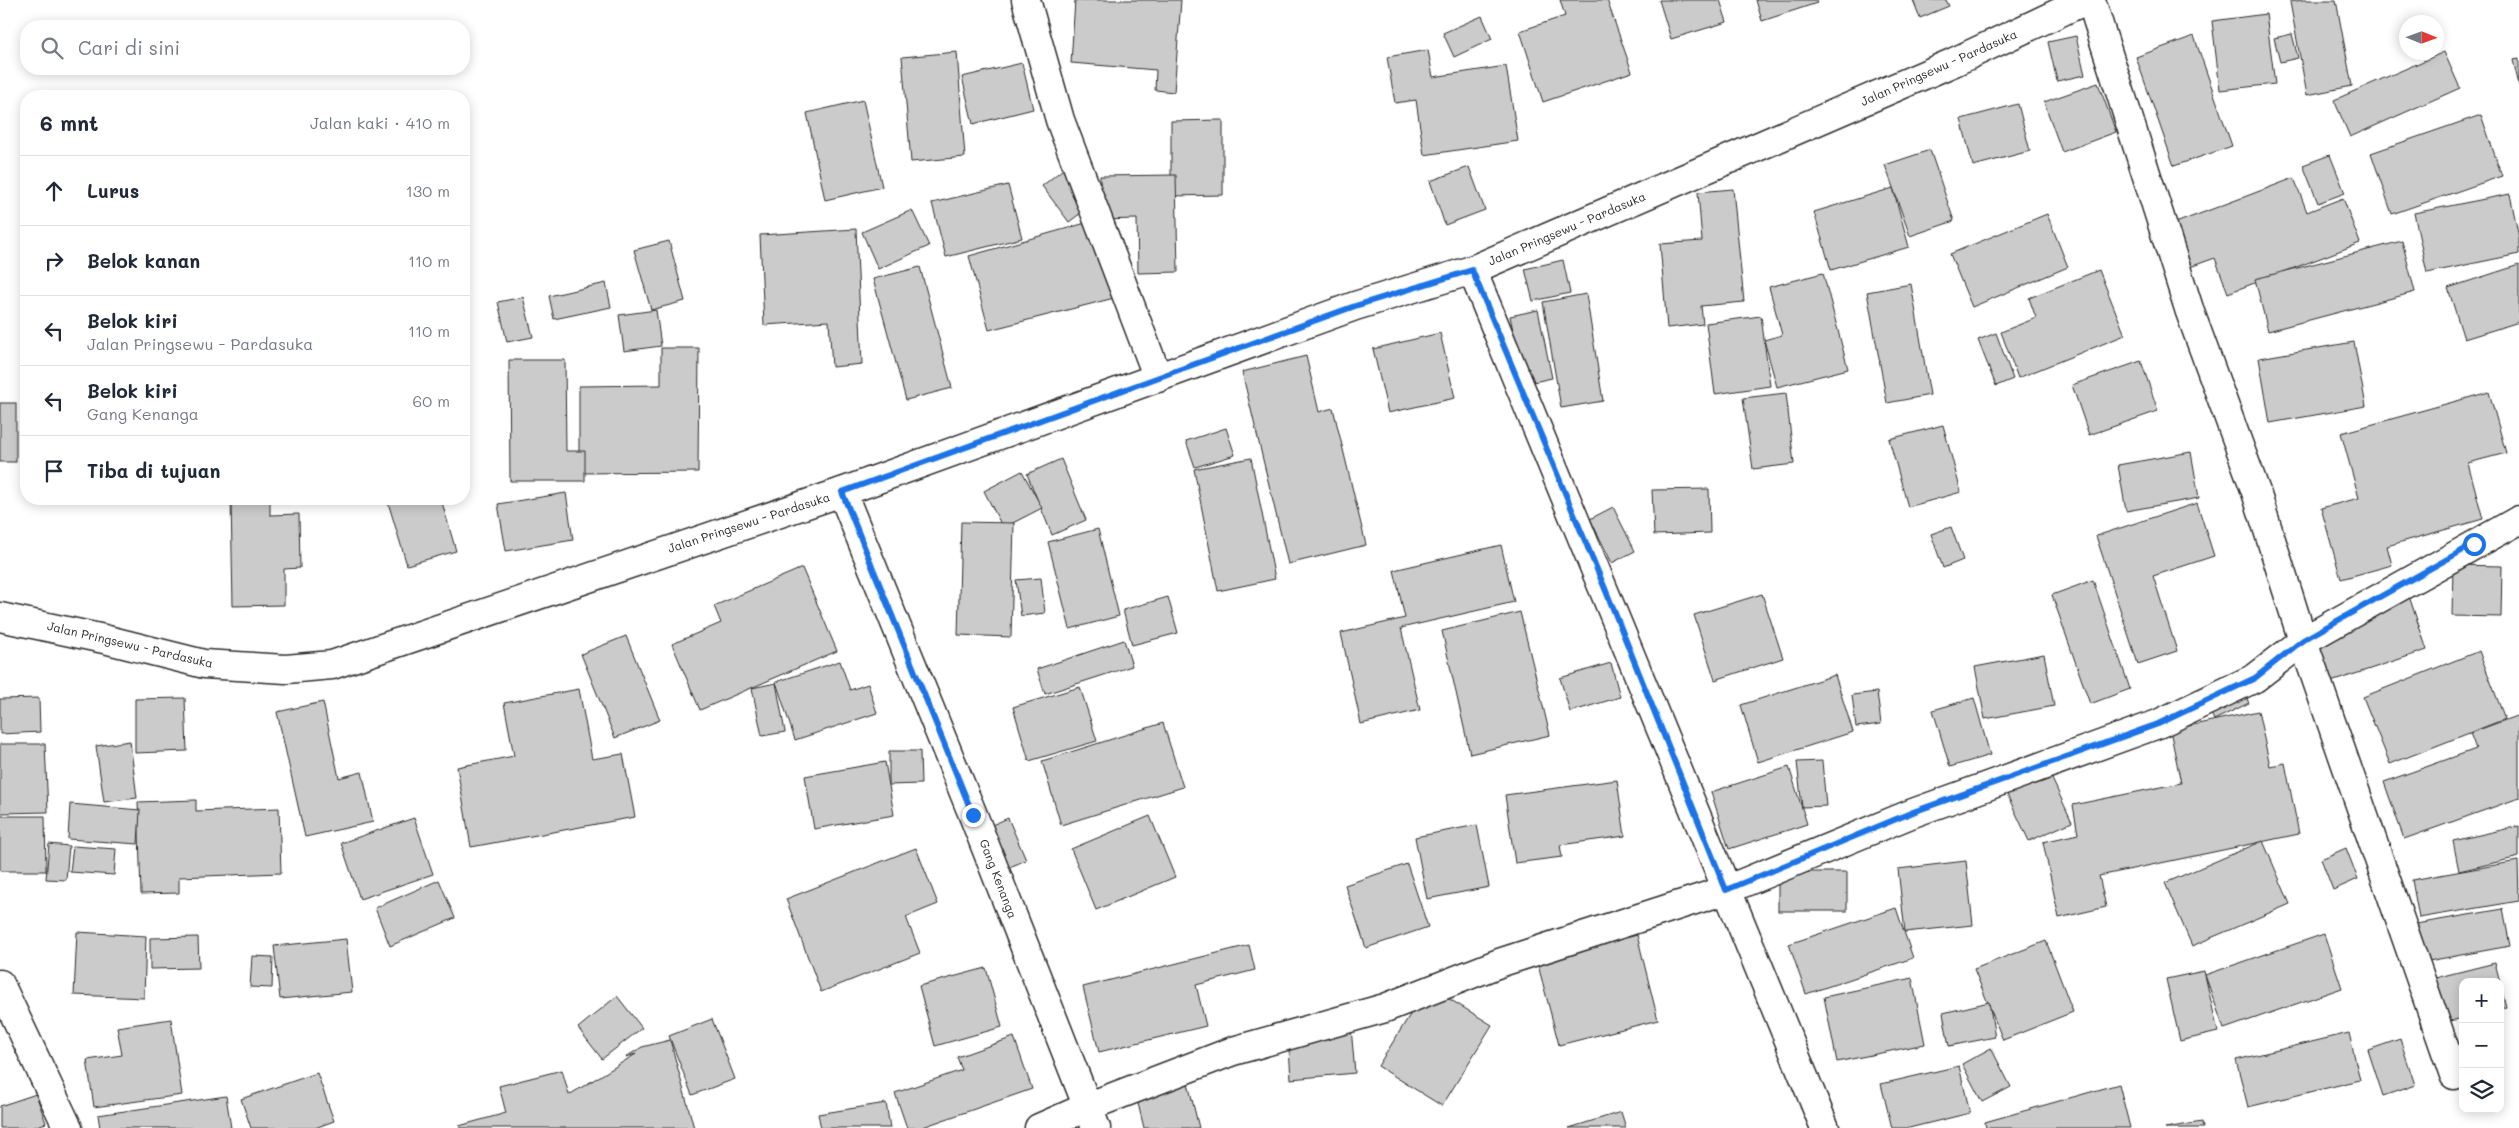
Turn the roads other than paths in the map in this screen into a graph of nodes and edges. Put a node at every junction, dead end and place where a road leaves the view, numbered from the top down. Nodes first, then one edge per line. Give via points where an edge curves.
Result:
1 (1026, 0) edge
2 (2086, 0) edge
3 (2092, 0) edge
4 (1472, 270) junction
5 (1158, 378) junction
6 (842, 492) junction
7 (2519, 520) edge
8 (0, 617) edge
9 (2303, 640) junction
10 (1726, 890) junction
11 (0, 984) edge
12 (2454, 1075) dead end
13 (1092, 1117) edge
14 (68, 1128) edge
15 (1039, 1128) edge
16 (1826, 1128) edge

1 - 5 street via 1060,120
2 - 4 street, Jalan Pringsewu - Pardasuka via 1954,62
3 - 9 street via 2190,312 2256,492
4 - 5 street, Jalan Pringsewu - Pardasuka via 1355,306
4 - 10 street
5 - 6 street, Jalan Pringsewu - Pardasuka
6 - 8 street, Jalan Pringsewu - Pardasuka via 332,665 286,669 204,664
6 - 13 street, Gang Kenanga
7 - 9 street
9 - 10 street via 2255,678 2158,724 1913,812
9 - 12 street
10 - 13 street via 1502,962 1385,1008 1233,1051
10 - 16 street
11 - 14 street
13 - 15 street

